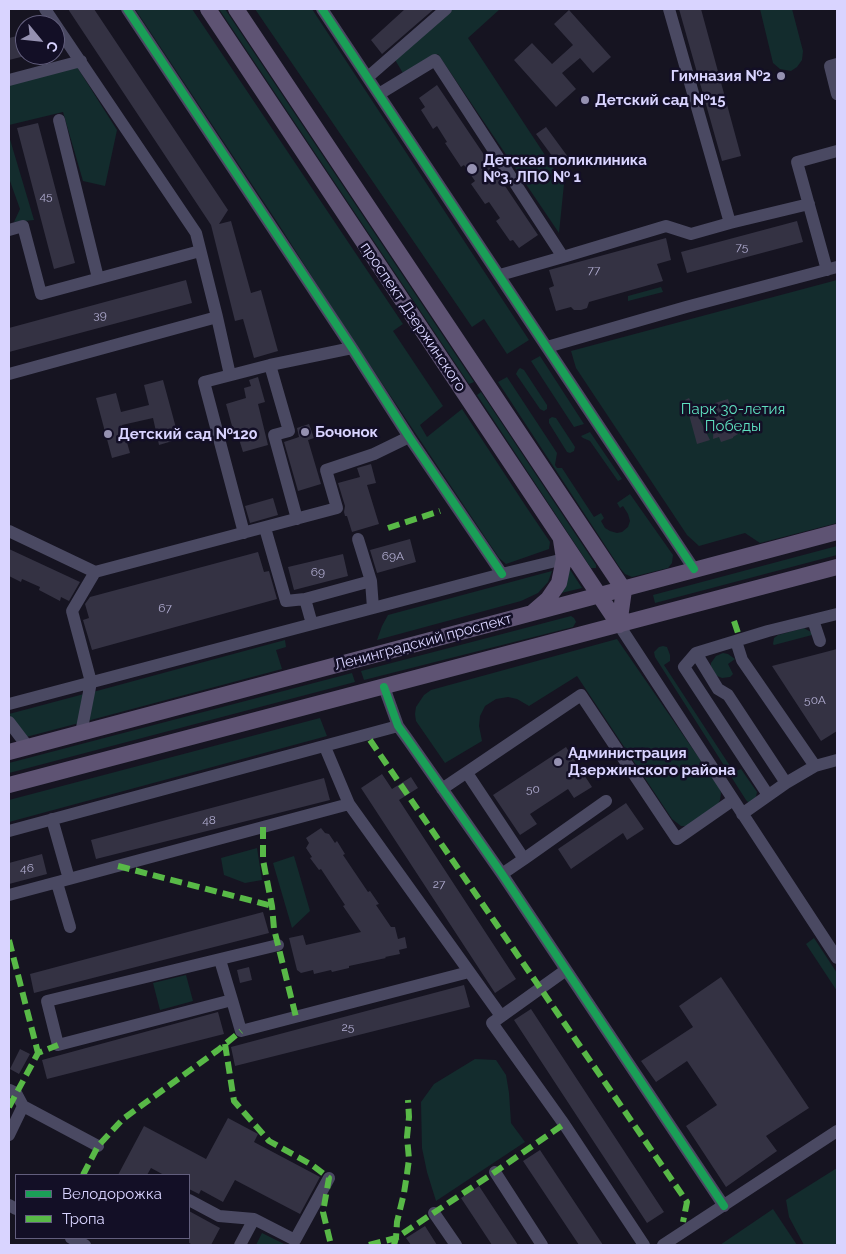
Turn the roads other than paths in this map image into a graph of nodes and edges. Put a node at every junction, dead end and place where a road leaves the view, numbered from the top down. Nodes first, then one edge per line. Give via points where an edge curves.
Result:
1 (46, 9) edge
2 (127, 9) edge
3 (208, 9) edge
4 (236, 9) edge
5 (322, 9) edge
6 (446, 9) edge
7 (669, 9) edge
8 (81, 61) junction
9 (837, 64) edge
10 (368, 77) junction
11 (9, 80) edge
12 (379, 94) junction
13 (837, 94) edge
14 (59, 120) dead end
15 (837, 151) edge
16 (809, 204) junction
17 (730, 223) junction
18 (9, 230) edge
19 (200, 251) junction
20 (563, 257) junction
21 (832, 268) edge
22 (500, 275) junction
23 (98, 278) junction
24 (217, 317) junction
25 (547, 347) junction
26 (352, 348) junction
27 (270, 365) junction
28 (9, 374) edge
29 (230, 376) junction
30 (409, 437) junction
31 (297, 519) junction
32 (265, 528) junction
33 (9, 531) edge
34 (837, 532) edge
35 (244, 533) junction
36 (561, 538) junction
37 (358, 539) dead end
38 (564, 559) junction
39 (837, 567) edge
40 (694, 569) junction
41 (95, 572) junction
42 (502, 574) junction
43 (371, 581) junction
44 (624, 590) junction
45 (599, 596) junction
46 (305, 599) junction
47 (373, 608) junction
48 (531, 613) junction
49 (837, 614) edge
50 (813, 620) junction
51 (312, 624) junction
52 (618, 625) junction
53 (736, 641) junction
54 (820, 641) dead end
55 (696, 653) junction
56 (91, 682) junction
57 (384, 687) junction
58 (9, 704) edge
59 (9, 722) edge
60 (398, 726) junction
61 (81, 733) junction
62 (28, 747) junction
63 (325, 747) junction
64 (9, 752) edge
65 (837, 760) edge
66 (815, 766) junction
67 (467, 772) junction
68 (786, 782) junction
69 (9, 785) edge
70 (442, 789) junction
71 (768, 795) junction
72 (733, 800) junction
73 (606, 801) dead end
74 (349, 804) junction
75 (742, 814) junction
76 (52, 819) junction
77 (9, 831) edge
78 (524, 858) junction
79 (502, 874) junction
80 (63, 881) junction
81 (9, 895) edge
82 (70, 927) dead end
83 (278, 945) dead end
84 (837, 958) edge
85 (220, 960) junction
86 (566, 970) junction
87 (469, 972) junction
88 (232, 1000) junction
89 (501, 1016) junction
90 (10, 1090) edge
91 (23, 1106) junction
92 (837, 1132) edge
93 (9, 1135) edge
94 (98, 1146) dead end
95 (495, 1172) dead end
96 (329, 1178) dead end
97 (190, 1201) edge
98 (724, 1206) junction
99 (434, 1213) dead end
100 (254, 1219) junction
101 (73, 1239) edge
102 (85, 1245) edge
103 (240, 1245) edge
104 (456, 1245) edge
105 (542, 1245) edge
106 (644, 1245) edge
107 (663, 1245) edge

1 - 8 street
2 - 26 street
3 - 36 main road, проспект Дзержинского
4 - 44 main road, проспект Дзержинского
5 - 10 street
6 - 10 street
7 - 17 street
8 - 11 street
8 - 19 street via 196,232
9 - 13 street via 830,66
10 - 12 street
12 - 20 street via 436,60
12 - 22 street
14 - 23 street
15 - 16 street via 797,162
16 - 17 street
16 - 21 street
17 - 20 street via 691,234 666,226
18 - 23 street via 23,226 42,294
19 - 23 street
19 - 24 street
20 - 22 street
21 - 25 street
22 - 25 street
24 - 28 street
24 - 29 street
25 - 40 street
26 - 27 street
26 - 30 street
27 - 29 street
27 - 31 street via 290,431 274,435
29 - 35 street via 204,382
30 - 31 street via 374,454 326,470 337,508
30 - 42 street
31 - 32 street
32 - 35 street
32 - 46 street via 286,601
33 - 41 street
34 - 40 main road, Ленинградский проспект
35 - 41 street
36 - 38 main road
36 - 45 main road, проспект Дзержинского
37 - 43 street
38 - 42 street
38 - 48 main road via 559,583 548,600
39 - 52 main road
40 - 44 main road, Ленинградский проспект
41 - 56 street via 72,612
42 - 47 street
43 - 46 street
43 - 47 street
44 - 45 main road, Ленинградский проспект
44 - 52 main road
45 - 48 main road, Ленинградский проспект
45 - 52 main road, проспект Дзержинского
46 - 51 street
47 - 51 street
48 - 61 main road, Ленинградский проспект
49 - 50 street
50 - 53 street
50 - 54 street
51 - 56 street
52 - 57 main road
52 - 72 street, проспект Дзержинского
53 - 55 street
53 - 66 street via 742,660
55 - 68 street via 718,689 728,695
55 - 71 street via 684,667
56 - 58 street
56 - 61 street
57 - 60 street
57 - 69 main road
59 - 62 street
60 - 63 street
60 - 70 street
61 - 62 main road, Ленинградский проспект
62 - 64 main road, Ленинградский проспект
63 - 74 street
63 - 76 street
65 - 66 street
66 - 68 street
67 - 70 street
67 - 72 street via 581,695 677,839
67 - 78 street
68 - 71 street
70 - 79 street
71 - 75 street
72 - 75 street, проспект Дзержинского
73 - 78 street
74 - 80 street
74 - 87 street
75 - 84 street, проспект Дзержинского
76 - 77 street
76 - 80 street
78 - 79 street
79 - 86 street
80 - 81 street
80 - 82 street
83 - 85 street
85 - 88 street
85 - 88 street via 47,1002 58,1045
86 - 89 street
86 - 98 street
87 - 88 street via 241,1031
87 - 89 street
89 - 106 street via 492,1023
90 - 91 street via 16,1093
91 - 93 street
91 - 94 street
92 - 98 street
95 - 105 street
96 - 100 street via 295,1240
97 - 100 street via 220,1216
98 - 107 street
99 - 104 street
100 - 103 street
101 - 102 street

